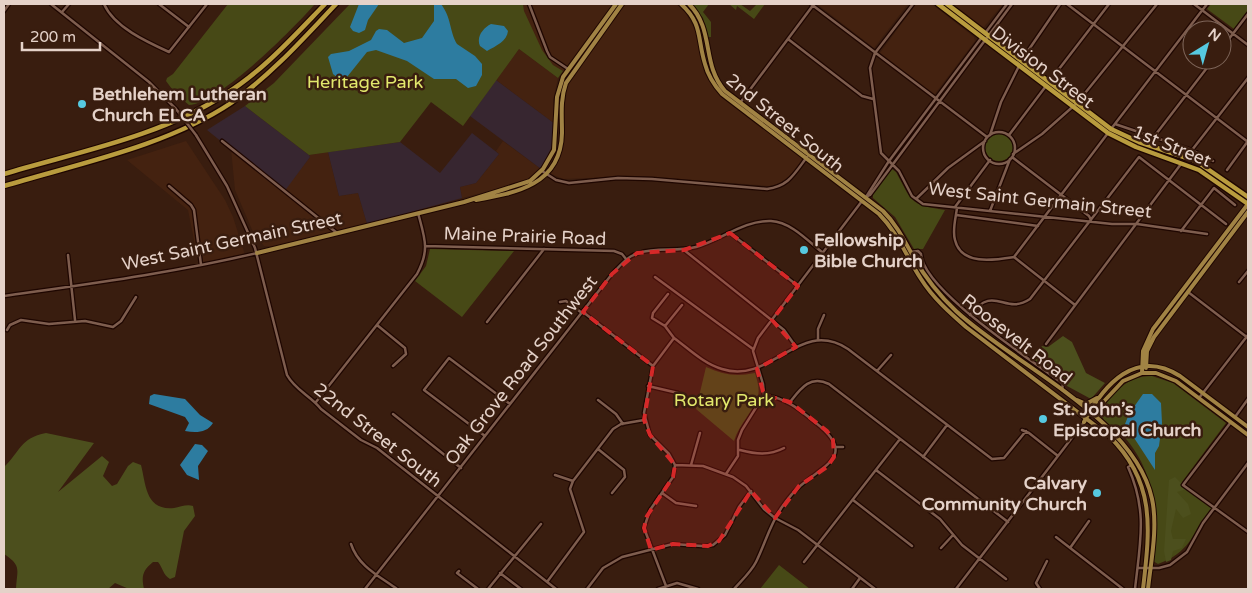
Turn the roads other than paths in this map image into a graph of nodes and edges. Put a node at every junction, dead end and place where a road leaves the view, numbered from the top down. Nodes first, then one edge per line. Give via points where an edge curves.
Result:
1 (9, 4) edge
2 (51, 4) edge
3 (69, 4) edge
4 (104, 4) edge
5 (159, 4) edge
6 (207, 4) edge
7 (325, 4) edge
8 (336, 4) edge
9 (529, 4) edge
10 (616, 4) edge
11 (622, 4) edge
12 (681, 4) edge
13 (689, 4) edge
14 (813, 4) edge
15 (913, 4) edge
16 (938, 4) edge
17 (947, 4) edge
18 (1007, 4) edge
19 (1012, 4) edge
20 (1060, 4) edge
21 (1067, 4) edge
22 (1109, 4) edge
23 (1157, 4) edge
24 (1194, 4) edge
25 (1207, 4) edge
26 (1202, 10) junction
27 (4, 11) edge
28 (62, 12) junction
29 (1248, 14) edge
30 (1093, 24) junction
31 (189, 27) junction
32 (1233, 34) junction
33 (985, 37) junction
34 (788, 39) junction
35 (1248, 45) edge
36 (1123, 47) junction
37 (876, 53) junction
38 (1020, 64) junction
39 (568, 70) junction
40 (1205, 70) edge
41 (1155, 71) junction
42 (1248, 78) edge
43 (1048, 84) junction
44 (1186, 95) junction
45 (874, 99) junction
46 (938, 100) junction
47 (739, 104) junction
48 (1075, 105) junction
49 (1217, 118) junction
50 (1115, 124) junction
51 (1110, 131) junction
52 (1009, 135) junction
53 (987, 138) junction
54 (1153, 138) junction
55 (222, 141) dead end
56 (1248, 142) edge
57 (1192, 150) junction
58 (807, 156) junction
59 (1012, 157) junction
60 (1189, 158) junction
61 (990, 160) junction
62 (889, 161) junction
63 (1213, 161) dead end
64 (1182, 163) junction
65 (892, 164) junction
66 (1227, 170) dead end
67 (543, 173) junction
68 (4, 174) edge
69 (1170, 181) junction
70 (4, 186) edge
71 (169, 186) dead end
72 (1061, 195) junction
73 (866, 197) junction
74 (1248, 197) edge
75 (916, 199) junction
76 (862, 201) junction
77 (1248, 204) edge
78 (1201, 205) junction
79 (1235, 205) dead end
80 (956, 207) junction
81 (990, 211) junction
82 (1248, 212) edge
83 (418, 213) junction
84 (956, 215) junction
85 (1045, 217) junction
86 (1091, 220) junction
87 (1137, 224) junction
88 (1226, 224) dead end
89 (1038, 226) junction
90 (1182, 231) junction
91 (730, 233) junction
92 (338, 234) junction
93 (1207, 234) dead end
94 (426, 246) junction
95 (544, 249) junction
96 (684, 250) junction
97 (823, 252) junction
98 (911, 252) junction
99 (257, 253) junction
100 (68, 255) dead end
101 (1014, 258) junction
102 (626, 259) junction
103 (201, 265) junction
104 (1248, 271) edge
105 (655, 277) dead end
106 (1045, 281) junction
107 (1239, 282) dead end
108 (798, 286) junction
109 (70, 287) junction
110 (1187, 292) junction
111 (668, 294) dead end
112 (4, 296) edge
113 (136, 297) dead end
114 (560, 302) dead end
115 (1075, 304) junction
116 (682, 305) dead end
117 (582, 312) junction
118 (824, 314) dead end
119 (970, 315) junction
120 (75, 320) junction
121 (772, 320) junction
122 (487, 322) dead end
123 (377, 325) junction
124 (665, 326) junction
125 (7, 330) dead end
126 (1248, 336) edge
127 (674, 338) junction
128 (818, 339) junction
129 (1046, 344) dead end
130 (796, 347) junction
131 (753, 349) junction
132 (890, 355) dead end
133 (1146, 356) junction
134 (393, 366) dead end
135 (653, 366) junction
136 (1144, 367) junction
137 (1159, 367) junction
138 (757, 368) junction
139 (877, 371) junction
140 (1144, 373) junction
141 (648, 386) junction
142 (1061, 391) junction
143 (1104, 392) junction
144 (678, 393) dead end
145 (1203, 393) junction
146 (1066, 394) junction
147 (764, 395) junction
148 (1199, 398) junction
149 (1248, 399) edge
150 (598, 400) dead end
151 (316, 402) junction
152 (790, 402) junction
153 (510, 404) junction
154 (1091, 413) junction
155 (393, 414) dead end
156 (1235, 417) junction
157 (644, 420) junction
158 (1086, 420) junction
159 (1231, 422) junction
160 (623, 424) junction
161 (946, 425) junction
162 (1248, 427) edge
163 (1022, 430) dead end
164 (1026, 431) junction
165 (700, 433) dead end
166 (1248, 435) edge
167 (485, 436) junction
168 (900, 439) junction
169 (835, 447) junction
170 (843, 447) dead end
171 (784, 448) dead end
172 (598, 449) junction
173 (740, 450) junction
174 (1058, 456) junction
175 (922, 457) junction
176 (1248, 463) edge
177 (1133, 464) junction
178 (675, 465) junction
179 (691, 465) junction
180 (461, 468) junction
181 (876, 470) junction
182 (726, 474) junction
183 (555, 475) dead end
184 (573, 481) junction
185 (751, 492) junction
186 (612, 493) dead end
187 (662, 493) junction
188 (437, 497) junction
189 (853, 500) junction
190 (696, 506) dead end
191 (1215, 508) junction
192 (775, 518) junction
193 (1089, 521) dead end
194 (1008, 522) junction
195 (541, 524) dead end
196 (1248, 531) edge
197 (954, 535) junction
198 (1056, 537) dead end
199 (351, 544) dead end
200 (818, 545) junction
201 (912, 546) dead end
202 (941, 548) dead end
203 (1070, 548) junction
204 (652, 550) junction
205 (514, 556) junction
206 (978, 560) junction
207 (1047, 560) dead end
208 (804, 562) dead end
209 (1138, 568) junction
210 (1148, 569) junction
211 (459, 570) dead end
212 (500, 573) junction
213 (377, 575) junction
214 (860, 578) junction
215 (1006, 579) dead end
216 (547, 582) junction
217 (666, 586) junction
218 (366, 589) edge
219 (397, 589) edge
220 (478, 589) edge
221 (488, 589) edge
222 (521, 589) edge
223 (556, 589) edge
224 (587, 589) edge
225 (658, 589) edge
226 (698, 589) edge
227 (734, 589) edge
228 (852, 589) edge
229 (875, 589) edge
230 (956, 589) edge
231 (1040, 589) edge
232 (1124, 589) edge
233 (1136, 589) edge
234 (1143, 589) edge
235 (1148, 589) edge

1 - 27 street
2 - 28 street, 22nd Street South
3 - 28 street
4 - 31 street via 118,22 169,52
5 - 31 street
6 - 31 street
7 - 68 highway via 255,74 198,110 148,131
8 - 70 highway via 262,80 203,119 155,140
9 - 39 street via 546,52
10 - 39 main road
11 - 67 main road via 566,83 560,146 554,162
12 - 47 main road, 2nd Street South via 699,29 708,75 722,94
13 - 47 main road, 2nd Street South via 703,24 712,72
14 - 34 street
14 - 37 street
15 - 37 street
16 - 33 highway, Division Street
17 - 33 highway, Division Street
18 - 33 street
19 - 33 street
20 - 38 street
21 - 30 street
22 - 30 street
23 - 36 street
24 - 26 street
25 - 26 street
26 - 32 street
26 - 41 street
28 - 99 street, 22nd Street South, bridge via 149,82 176,109 227,186
29 - 32 street
30 - 36 street
30 - 43 street
32 - 35 street
33 - 38 highway, Division Street
33 - 46 street
33 - 46 street via 966,57
34 - 45 street via 862,96
34 - 47 street
36 - 41 street
36 - 48 street
37 - 45 street via 870,65
37 - 46 street
38 - 43 highway, Division Street
38 - 53 street
39 - 67 main road via 557,97 555,144
40 - 44 street
41 - 44 street
41 - 50 street
42 - 49 street
43 - 48 highway, Division Street
43 - 52 street
44 - 49 street
44 - 54 street
45 - 62 street via 881,152
46 - 53 street
46 - 62 street
46 - 65 street
47 - 58 main road, 2nd Street South
48 - 51 highway, Division Street
48 - 59 street
49 - 56 street
49 - 57 street
50 - 51 street
50 - 54 street
51 - 60 highway, 1st Street
51 - 64 highway, 1st Street via 1136,147
51 - 72 street
52 - 53 street via 999,132
52 - 59 street via 1014,144
53 - 61 street via 984,151
53 - 75 street via 948,168
54 - 57 street
55 - 92 street
56 - 66 street
57 - 60 street
57 - 63 street
58 - 67 street via 791,178 780,187 767,189 652,179 569,183
58 - 73 main road, 2nd Street South
58 - 76 main road, 2nd Street South
59 - 61 street via 1000,163
59 - 72 street
59 - 81 street
60 - 74 highway, 1st Street
61 - 80 street
62 - 65 street, West Saint Germain Street
62 - 73 street
64 - 69 street
64 - 77 highway, 1st Street via 1214,178
65 - 73 street
65 - 75 street, West Saint Germain Street
67 - 83 main road, West Saint Germain Street via 522,185
69 - 78 street
69 - 86 street via 1139,157
69 - 87 street
71 - 103 street via 194,210
72 - 85 street
72 - 86 street
73 - 76 street
73 - 98 main road, Roosevelt Road via 892,220
75 - 80 street, West Saint Germain Street via 923,204
76 - 97 street
76 - 158 main road, Roosevelt Road via 897,234 921,280 949,312
77 - 136 main road via 1153,329 1144,346
78 - 79 street via 1214,188
78 - 88 street
78 - 90 street
80 - 81 street, West Saint Germain Street
80 - 84 street
81 - 85 street, West Saint Germain Street
82 - 110 main road
83 - 92 main road, West Saint Germain Street
83 - 94 street
84 - 89 street, West Saint Germain Street
84 - 101 street via 955,240 962,253 981,261
85 - 86 street, West Saint Germain Street
85 - 89 street
86 - 87 street, West Saint Germain Street
86 - 106 street
87 - 90 street, West Saint Germain Street
87 - 115 street
89 - 101 street
90 - 93 street, West Saint Germain Street
91 - 96 street, Maine Prairie Road
91 - 97 street, Maine Prairie Road via 754,223 772,221 792,228
91 - 108 street
92 - 99 main road, West Saint Germain Street
94 - 95 street, Maine Prairie Road
94 - 123 street via 425,259 417,274
95 - 102 street, Maine Prairie Road via 614,251
95 - 122 street
96 - 102 street, Maine Prairie Road via 648,251
96 - 121 street
97 - 108 street
98 - 119 street via 921,254 936,282
98 - 142 main road, Roosevelt Road via 927,277 969,323
99 - 103 street, West Saint Germain Street
99 - 151 street, 22nd Street South via 287,375 292,384
100 - 109 street
101 - 106 street
102 - 117 street, Oak Grove Road Southwest
103 - 109 street, West Saint Germain Street
104 - 107 street
105 - 131 street
106 - 115 street
106 - 119 street via 1022,305 989,300
108 - 121 street
109 - 112 street, West Saint Germain Street
109 - 120 street
110 - 126 street
110 - 133 main road via 1154,336
111 - 124 street via 652,316
113 - 120 street via 121,321 113,327
114 - 117 street via 566,301
115 - 129 street
116 - 124 street
117 - 135 street
117 - 153 street, Oak Grove Road Southwest
118 - 128 street
119 - 142 street via 1063,384
120 - 125 street via 49,324 16,320
121 - 130 street
121 - 131 street
123 - 134 street via 405,348 406,354
123 - 151 street
124 - 127 street
126 - 145 street
127 - 135 street
127 - 138 street via 722,370
128 - 130 street
128 - 139 street via 840,344
130 - 138 street
131 - 138 street
132 - 139 street
133 - 136 main road
133 - 137 main road via 1149,362
135 - 141 street
136 - 137 main road
136 - 140 main road
136 - 143 main road via 1120,374
137 - 145 main road via 1174,372
138 - 147 street
139 - 161 street
140 - 148 main road via 1171,378
140 - 154 main road via 1120,382
141 - 144 street
141 - 157 street
142 - 146 main road, Roosevelt Road
143 - 146 main road via 1086,404
143 - 154 main road
145 - 148 street
145 - 156 main road
146 - 154 main road, Roosevelt Road
147 - 152 street
147 - 173 street via 742,430 738,440
148 - 159 main road
149 - 156 street
150 - 160 street
151 - 188 street, 22nd Street South
152 - 168 street via 804,384 821,380
152 - 169 street via 827,431
153 - 167 street, Oak Grove Road Southwest
153 - 167 street via 449,358 424,390
154 - 158 main road
154 - 210 main road, Roosevelt Road via 1125,443 1146,480 1154,520
155 - 180 street
156 - 162 main road
157 - 160 street
157 - 178 street via 650,436 669,454
158 - 174 street
158 - 177 main road, Roosevelt Road via 1120,447
159 - 166 main road
159 - 191 street via 1184,485
160 - 172 street via 613,429
161 - 164 street via 996,460 1008,455
161 - 175 street
163 - 164 street
164 - 174 street
165 - 179 street
167 - 180 street, Oak Grove Road Southwest
168 - 175 street
168 - 181 street
169 - 170 street
169 - 192 street via 834,457 827,467 799,486
171 - 173 street via 764,454
172 - 184 street
172 - 186 street via 624,470 625,477
173 - 182 street
174 - 194 street
175 - 194 street
176 - 191 street
177 - 209 street via 1128,467 1142,511
177 - 210 main road, Roosevelt Road via 1147,506
178 - 179 street
178 - 187 street via 673,477
179 - 182 street
180 - 188 street, Oak Grove Road Southwest
181 - 189 street
181 - 197 street via 940,519
182 - 185 street
183 - 184 street
184 - 216 street via 570,489 584,532
185 - 192 street
185 - 204 street via 739,507 726,535 713,545 673,544
187 - 190 street via 676,503
187 - 204 street via 650,510 644,528
188 - 205 street, 22nd Street South
188 - 213 street, Oak Grove Road Southwest
189 - 200 street
189 - 201 street
191 - 196 street
191 - 210 street via 1187,552 1170,565
192 - 200 street
192 - 227 street via 755,564
193 - 203 street
194 - 206 street
195 - 205 street
197 - 202 street
197 - 206 street
198 - 203 street
199 - 213 street via 355,556
200 - 208 street
200 - 214 street
203 - 232 street
204 - 217 street
204 - 224 street via 613,560
205 - 212 street
205 - 216 street, 22nd Street South
206 - 215 street
206 - 230 street
207 - 231 street via 1036,583
209 - 210 street
209 - 233 street
210 - 234 main road, Roosevelt Road
210 - 235 main road, Roosevelt Road
211 - 220 street via 457,573
212 - 221 street
212 - 222 street
213 - 218 street, Oak Grove Road Southwest
213 - 219 street
214 - 228 street
214 - 229 street
216 - 223 street, 22nd Street South
217 - 225 street
217 - 226 street via 677,583

